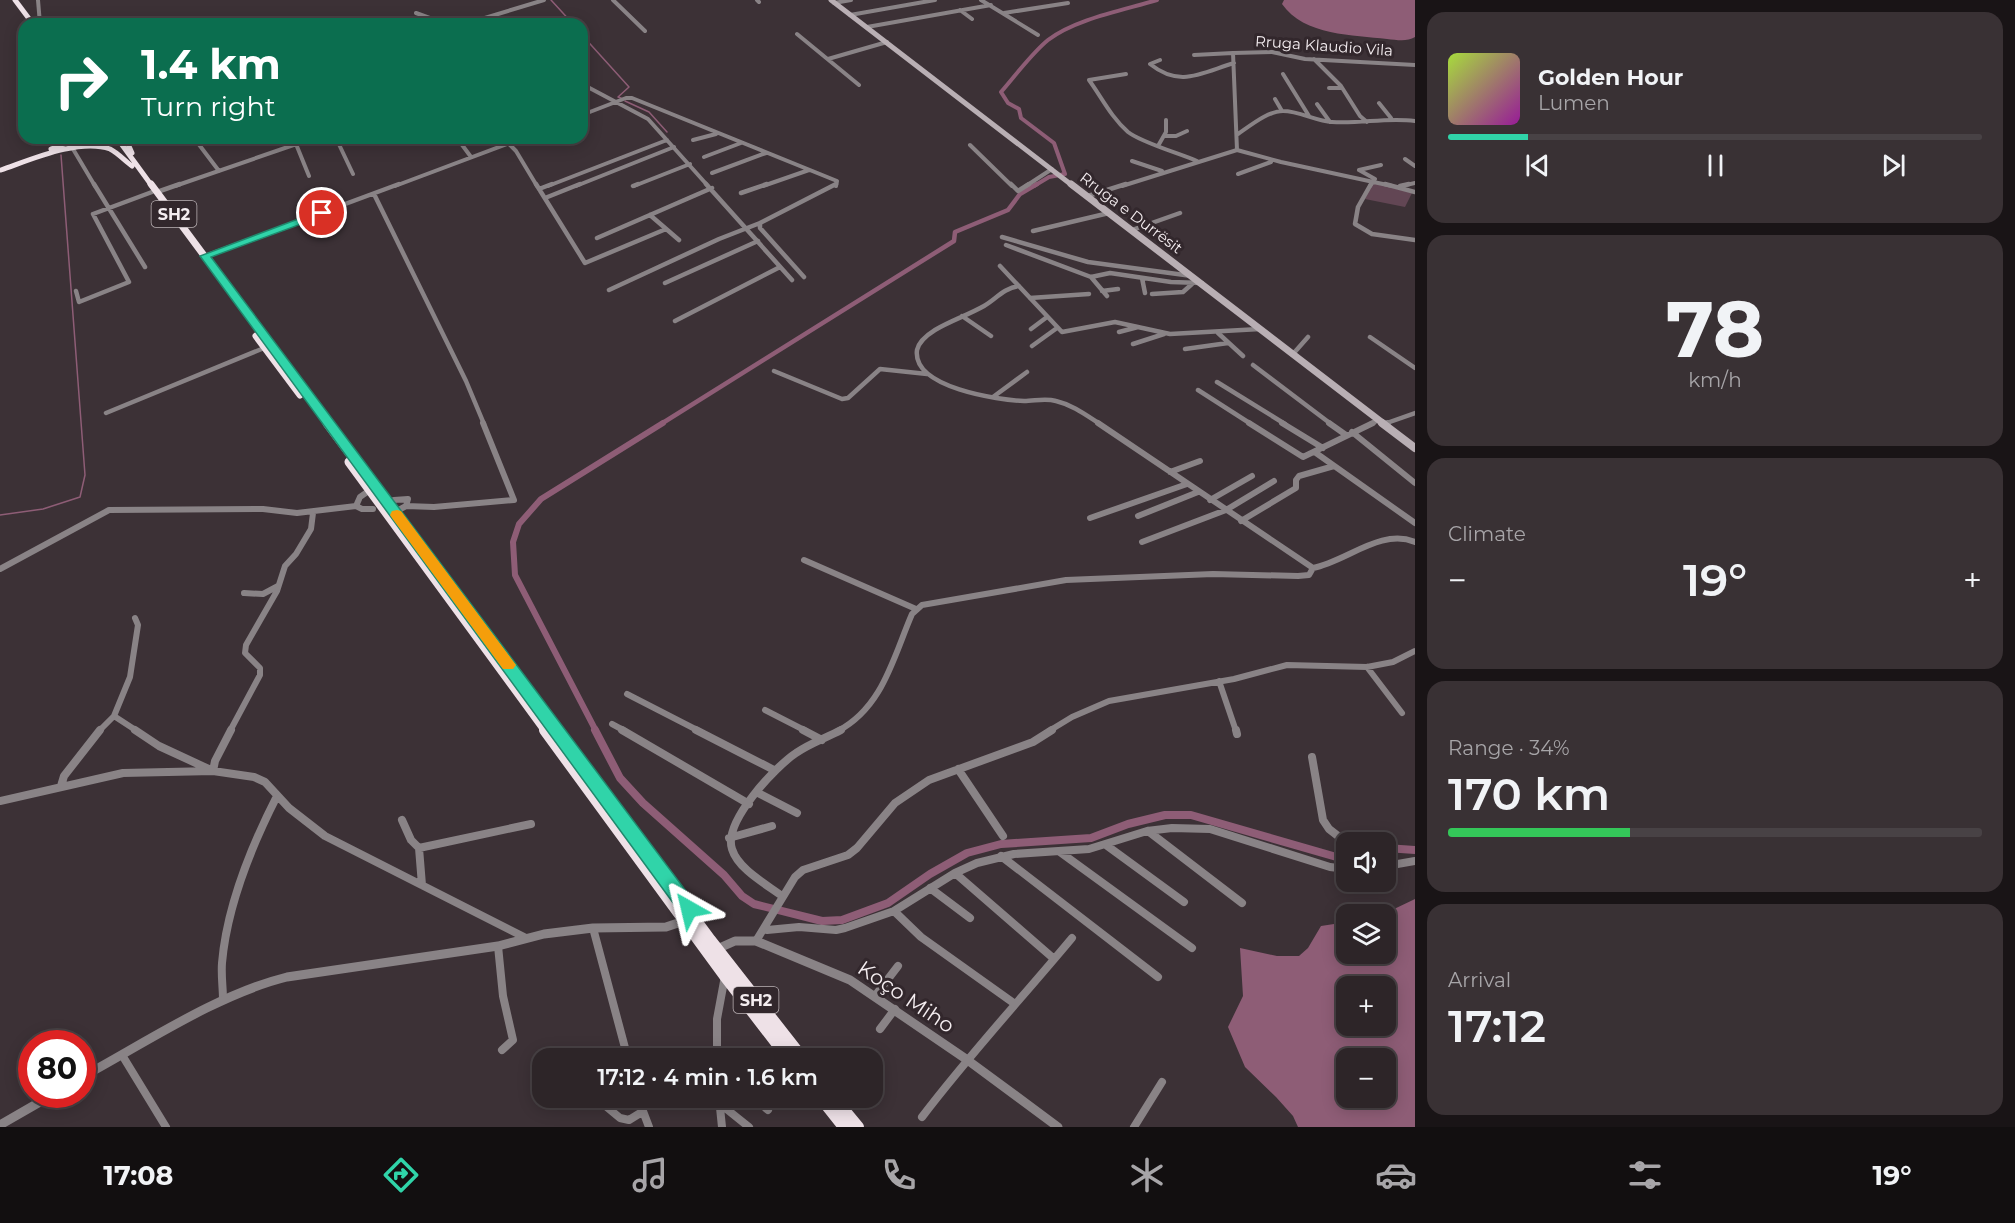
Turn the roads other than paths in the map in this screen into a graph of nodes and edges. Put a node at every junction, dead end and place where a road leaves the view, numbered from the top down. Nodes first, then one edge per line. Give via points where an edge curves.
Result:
1 (11, 0) edge
2 (15, 0) edge
3 (38, 0) edge
4 (544, 0) edge
5 (613, 0) edge
6 (851, 0) edge
7 (935, 0) edge
8 (981, 0) edge
9 (832, 1) edge
10 (20, 3) edge
11 (1068, 3) dead end
12 (991, 5) junction
13 (960, 10) junction
14 (417, 13) dead end
15 (1003, 13) junction
16 (850, 15) junction
17 (24, 18) edge
18 (29, 18) edge
19 (40, 18) edge
20 (430, 18) edge
21 (485, 18) edge
22 (972, 19) dead end
23 (867, 27) junction
24 (645, 30) dead end
25 (797, 34) dead end
26 (1038, 35) dead end
27 (887, 42) junction
28 (1233, 53) junction
29 (1194, 55) dead end
30 (828, 59) junction
31 (1314, 59) junction
32 (1160, 60) dead end
33 (1233, 63) junction
34 (1415, 65) edge
35 (1126, 74) dead end
36 (1283, 74) dead end
37 (859, 85) dead end
38 (588, 87) edge
39 (1329, 88) dead end
40 (1342, 88) junction
41 (1275, 99) dead end
42 (620, 100) junction
43 (1379, 103) dead end
44 (1317, 104) dead end
45 (1282, 111) junction
46 (588, 113) edge
47 (1309, 117) junction
48 (1391, 118) junction
49 (1166, 120) dead end
50 (1415, 121) edge
51 (1330, 122) junction
52 (1367, 123) junction
53 (1187, 131) dead end
54 (717, 133) junction
55 (1238, 134) junction
56 (1164, 136) junction
57 (667, 140) junction
58 (693, 140) dead end
59 (741, 143) junction
60 (64, 144) edge
61 (79, 144) edge
62 (116, 144) edge
63 (122, 144) edge
64 (128, 144) edge
65 (199, 144) edge
66 (296, 144) joint
67 (339, 144) edge
68 (461, 144) edge
69 (506, 144) edge
70 (510, 144) edge
71 (970, 145) dead end
72 (1158, 146) junction
73 (674, 147) junction
74 (73, 149) junction
75 (1237, 150) junction
76 (766, 153) junction
77 (704, 157) dead end
78 (471, 158) junction
79 (1405, 159) dead end
80 (1132, 161) dead end
81 (1197, 161) junction
82 (1272, 162) junction
83 (690, 164) junction
84 (1381, 165) dead end
85 (132, 166) junction
86 (1415, 166) edge
87 (1, 168) edge
88 (809, 170) junction
89 (142, 171) junction
90 (219, 171) junction
91 (1054, 171) junction
92 (1162, 171) junction
93 (712, 173) dead end
94 (353, 174) dead end
95 (1238, 174) dead end
96 (309, 176) dead end
97 (1375, 181) junction
98 (1415, 183) edge
99 (633, 186) dead end
100 (1396, 186) junction
101 (712, 188) junction
102 (539, 189) junction
103 (154, 192) junction
104 (1415, 192) edge
105 (741, 193) dead end
106 (374, 194) junction
107 (1088, 196) junction
108 (545, 198) junction
109 (109, 208) junction
110 (1109, 213) junction
111 (1180, 213) dead end
112 (650, 215) junction
113 (759, 224) junction
114 (746, 227) junction
115 (666, 229) junction
116 (1132, 230) junction
117 (1033, 231) dead end
118 (1002, 237) dead end
119 (597, 238) dead end
120 (679, 240) dead end
121 (758, 240) junction
122 (1415, 240) edge
123 (1006, 245) dead end
124 (205, 256) junction
125 (1000, 266) dead end
126 (146, 267) dead end
127 (780, 267) junction
128 (804, 277) dead end
129 (1091, 277) junction
130 (1142, 278) junction
131 (792, 280) dead end
132 (1193, 280) junction
133 (665, 283) dead end
134 (1019, 286) junction
135 (1118, 289) dead end
136 (609, 290) dead end
137 (76, 291) dead end
138 (1089, 294) dead end
139 (1030, 298) junction
140 (962, 316) junction
141 (1047, 317) junction
142 (675, 321) dead end
143 (1140, 326) junction
144 (1057, 328) junction
145 (1031, 329) dead end
146 (1260, 329) junction
147 (1119, 332) dead end
148 (1218, 333) junction
149 (1165, 334) junction
150 (992, 336) dead end
151 (1308, 337) dead end
152 (1370, 337) dead end
153 (1228, 343) junction
154 (1132, 344) dead end
155 (1032, 346) dead end
156 (264, 348) junction
157 (1185, 349) dead end
158 (1293, 354) junction
159 (1243, 356) dead end
160 (1252, 365) dead end
161 (1415, 368) edge
162 (774, 371) dead end
163 (1027, 372) dead end
164 (927, 374) junction
165 (1217, 382) dead end
166 (1198, 390) dead end
167 (993, 397) junction
168 (106, 413) dead end
169 (1415, 413) edge
170 (1381, 422) junction
171 (1349, 433) junction
172 (1323, 448) junction
173 (1415, 448) edge
174 (1316, 453) junction
175 (1200, 461) dead end
176 (1334, 466) junction
177 (1170, 472) junction
178 (1252, 476) dead end
179 (1274, 480) dead end
180 (1415, 483) edge
181 (1187, 484) junction
182 (370, 490) junction
183 (1198, 492) junction
184 (1210, 500) junction
185 (357, 506) junction
186 (398, 506) junction
187 (373, 509) dead end
188 (1226, 510) junction
189 (313, 513) junction
190 (1138, 516) dead end
191 (1090, 518) dead end
192 (1241, 521) junction
193 (1415, 523) edge
194 (1142, 542) dead end
195 (1415, 542) edge
196 (804, 560) dead end
197 (1313, 568) junction
198 (0, 569) edge
199 (278, 586) junction
200 (244, 594) dead end
201 (916, 609) junction
202 (135, 618) dead end
203 (1415, 651) edge
204 (1367, 667) junction
205 (1220, 681) junction
206 (627, 694) dead end
207 (765, 711) dead end
208 (1402, 713) dead end
209 (114, 716) junction
210 (612, 724) dead end
211 (1238, 734) dead end
212 (822, 740) junction
213 (1312, 757) dead end
214 (958, 769) junction
215 (774, 770) junction
216 (213, 771) junction
217 (61, 786) junction
218 (758, 793) junction
219 (277, 796) junction
220 (0, 801) edge
221 (749, 804) junction
222 (796, 813) dead end
223 (402, 820) dead end
224 (531, 824) dead end
225 (772, 826) dead end
226 (1147, 831) junction
227 (1336, 834) edge
228 (1003, 836) dead end
229 (729, 838) junction
230 (1106, 846) junction
231 (419, 848) junction
232 (1060, 852) junction
233 (1001, 856) junction
234 (1415, 861) edge
235 (1396, 864) edge
236 (1336, 868) edge
237 (955, 873) junction
238 (422, 885) junction
239 (930, 888) junction
240 (780, 900) junction
241 (1184, 902) dead end
242 (1242, 903) dead end
243 (894, 911) junction
244 (970, 918) dead end
245 (684, 921) junction
246 (593, 928) junction
247 (767, 930) junction
248 (526, 938) junction
249 (1072, 938) dead end
250 (756, 941) junction
251 (498, 946) junction
252 (1192, 948) dead end
253 (717, 949) junction
254 (1053, 958) junction
255 (898, 966) dead end
256 (725, 976) junction
257 (1158, 977) dead end
258 (875, 996) junction
259 (223, 1000) junction
260 (1015, 1004) junction
261 (895, 1009) junction
262 (880, 1029) dead end
263 (625, 1048) edge
264 (717, 1048) edge
265 (781, 1048) edge
266 (794, 1048) edge
267 (502, 1050) dead end
268 (122, 1055) junction
269 (966, 1059) junction
270 (96, 1069) edge
271 (1162, 1082) dead end
272 (29, 1108) edge
273 (608, 1108) edge
274 (641, 1108) edge
275 (720, 1108) edge
276 (727, 1108) edge
277 (766, 1108) edge
278 (829, 1108) edge
279 (842, 1108) edge
280 (768, 1110) dead end
281 (642, 1112) junction
282 (922, 1117) dead end
283 (0, 1125) edge
284 (166, 1127) edge
285 (649, 1127) edge
286 (722, 1127) edge
287 (749, 1127) edge
288 (844, 1127) edge
289 (858, 1127) edge
290 (1058, 1127) edge
291 (1134, 1127) edge

1 - 17 highway
2 - 10 highway
3 - 19 street
4 - 21 street
5 - 24 street
6 - 9 street
7 - 16 street
8 - 12 street
9 - 16 main road, Rruga e Durrësit
10 - 18 highway
11 - 15 street
12 - 13 street
12 - 15 street
13 - 22 street
13 - 23 street
14 - 20 street
15 - 26 street
16 - 23 main road, Rruga e Durrësit
23 - 27 main road, Rruga e Durrësit
25 - 30 street
27 - 30 street
27 - 91 main road, Rruga e Durrësit
28 - 29 street
28 - 31 street, Rruga Klaudio Vila via 1272,52
28 - 33 street, Rruga Klaudio Vila
30 - 37 street
31 - 34 street, Rruga Klaudio Vila
31 - 40 street
32 - 33 street via 1150,64 1178,80
33 - 55 street, Rruga Klaudio Vila
35 - 72 street via 1089,80 1110,113 1130,134
36 - 47 street
38 - 42 street
39 - 40 street
40 - 52 street
41 - 45 street
42 - 46 street
42 - 54 street via 632,98
42 - 57 street via 644,116
43 - 48 street
44 - 51 street
45 - 47 street
45 - 55 street
47 - 51 street
48 - 50 street
48 - 52 street
49 - 56 street
51 - 52 street
53 - 56 street
54 - 58 street
54 - 59 street
55 - 75 street, Rruga Klaudio Vila
56 - 72 street
57 - 73 street
57 - 102 street
59 - 76 street
59 - 77 street
60 - 87 highway
61 - 87 street
62 - 85 highway, SH2
63 - 89 highway, SH2
64 - 89 highway
65 - 90 street
66 - 90 street
66 - 96 street
67 - 94 street
68 - 78 street
69 - 78 street
70 - 102 street
71 - 91 street via 1018,191
72 - 81 street
73 - 83 street
73 - 108 street
74 - 85 highway via 108,149
74 - 87 highway
74 - 109 street
75 - 81 street
75 - 82 street
76 - 88 street
76 - 93 street
78 - 106 street
79 - 86 street
80 - 92 street
81 - 92 street
82 - 95 street
82 - 97 street
83 - 99 street
83 - 101 street
84 - 97 street via 1360,168
85 - 103 highway, SH2
88 - 105 street
88 - 113 street via 838,184
89 - 103 highway, SH2
90 - 103 street
91 - 107 main road, Rruga e Durrësit
92 - 107 street
97 - 100 street
97 - 122 street via 1354,216 1355,224 1372,234
98 - 100 street
100 - 104 street
101 - 112 street
101 - 114 street
102 - 108 street
103 - 109 street
103 - 124 highway, SH2
103 - 156 highway, SH2
106 - 124 street
106 - 186 street via 466,381 514,496 514,500 473,505
107 - 110 main road, Rruga e Durrësit
108 - 115 street via 585,263
109 - 126 street
109 - 137 street via 93,216 129,282 79,302
110 - 116 main road, Rruga e Durrësit
110 - 117 street
111 - 116 street
112 - 115 street
112 - 119 street
113 - 114 street
113 - 128 street
114 - 121 street
114 - 136 street
115 - 120 street
116 - 132 main road, Rruga e Durrësit
118 - 132 street via 1088,262
121 - 127 street
121 - 133 street
123 - 129 street
124 - 186 highway, SH2
125 - 134 street
127 - 131 street
127 - 142 street
129 - 130 street via 1110,273
129 - 135 street via 1105,294
130 - 132 street
130 - 132 street via 1148,294 1183,292
132 - 146 main road, Rruga e Durrësit
134 - 139 street
134 - 140 street
138 - 139 street
139 - 141 street
140 - 150 street
140 - 164 street via 934,330 919,344 919,364
141 - 144 street
141 - 145 street
143 - 144 street via 1108,322 1066,335
143 - 147 street
143 - 149 street
144 - 155 street
146 - 148 street
146 - 158 main road, Rruga e Durrësit
148 - 149 street
148 - 153 street
149 - 154 street
151 - 158 street
152 - 161 street
153 - 157 street
153 - 159 street
156 - 168 street
156 - 182 highway, SH2
158 - 170 main road, Rruga e Durrësit
160 - 171 street
162 - 164 street via 842,399 880,369
163 - 167 street
164 - 167 street via 963,391
165 - 172 street
166 - 174 street via 1300,456
167 - 177 street via 1049,400 1081,411
169 - 170 street
170 - 171 street
170 - 173 main road, Rruga e Durrësit
171 - 172 street
171 - 180 street
172 - 174 street
174 - 176 street
175 - 177 street
176 - 192 street via 1299,476 1296,488
176 - 193 street
177 - 181 street
178 - 184 street
179 - 188 street
181 - 183 street
181 - 191 street
182 - 185 street via 360,497
182 - 245 highway, SH2
183 - 184 street
183 - 190 street
184 - 188 street
185 - 187 street
185 - 189 street
186 - 253 highway, SH2
188 - 192 street
188 - 194 street
189 - 198 street via 263,509 110,510
189 - 199 street via 311,529 285,566
192 - 197 street
195 - 197 street via 1404,537 1383,540 1337,562
196 - 201 street
197 - 201 street via 1309,575 1298,576 1213,574 1066,580 931,602
199 - 200 street via 263,594
199 - 216 street via 246,645 245,653 260,668 260,675 214,761
201 - 212 street via 879,692 862,715
202 - 209 street via 138,625 130,677
203 - 204 street via 1393,662
204 - 205 street via 1287,665
204 - 208 street
205 - 211 street
205 - 214 street via 1109,701 1078,714 1033,742
206 - 215 street
207 - 212 street
209 - 216 street via 159,746
209 - 217 street via 64,776
210 - 221 street
212 - 215 street
213 - 227 street via 1323,820
214 - 228 street
214 - 240 street via 929,780 902,797 857,848 848,855 803,870
215 - 218 street
216 - 217 street via 123,773
216 - 219 street via 254,777 265,782
217 - 220 street
218 - 221 street
218 - 222 street
219 - 238 street via 325,836
219 - 259 street via 261,825 229,924 222,960
221 - 229 street
223 - 231 street
224 - 231 street
225 - 229 street
226 - 230 street
226 - 236 street via 1209,829
226 - 242 street
229 - 240 street via 740,862
230 - 232 street
230 - 241 street
231 - 238 street
232 - 233 street
232 - 252 street
233 - 237 street
233 - 257 street
234 - 235 street
237 - 239 street
237 - 254 street
238 - 248 street
239 - 243 street
239 - 244 street
240 - 247 street
243 - 247 street via 837,930
243 - 260 street via 921,937
245 - 246 street via 666,927
245 - 256 highway, SH2
246 - 248 street
246 - 263 street
247 - 250 street
248 - 251 street
249 - 254 street
250 - 253 street, Koço Miho via 735,941
250 - 258 street, Koço Miho via 840,975
251 - 259 street via 287,977 258,984
251 - 267 street via 513,1040
253 - 266 highway, SH2
254 - 260 street
255 - 258 street
256 - 264 street via 717,1019
256 - 265 highway, SH2
258 - 261 street, Koço Miho
259 - 268 street
260 - 269 street
261 - 262 street
261 - 269 street, Koço Miho
268 - 270 street
268 - 284 street
269 - 282 street
269 - 290 street, Koço Miho
271 - 291 street
272 - 283 street
273 - 281 street via 629,1120
274 - 281 street
275 - 286 street
276 - 287 street
277 - 280 street
278 - 288 highway
279 - 289 highway
281 - 285 street

